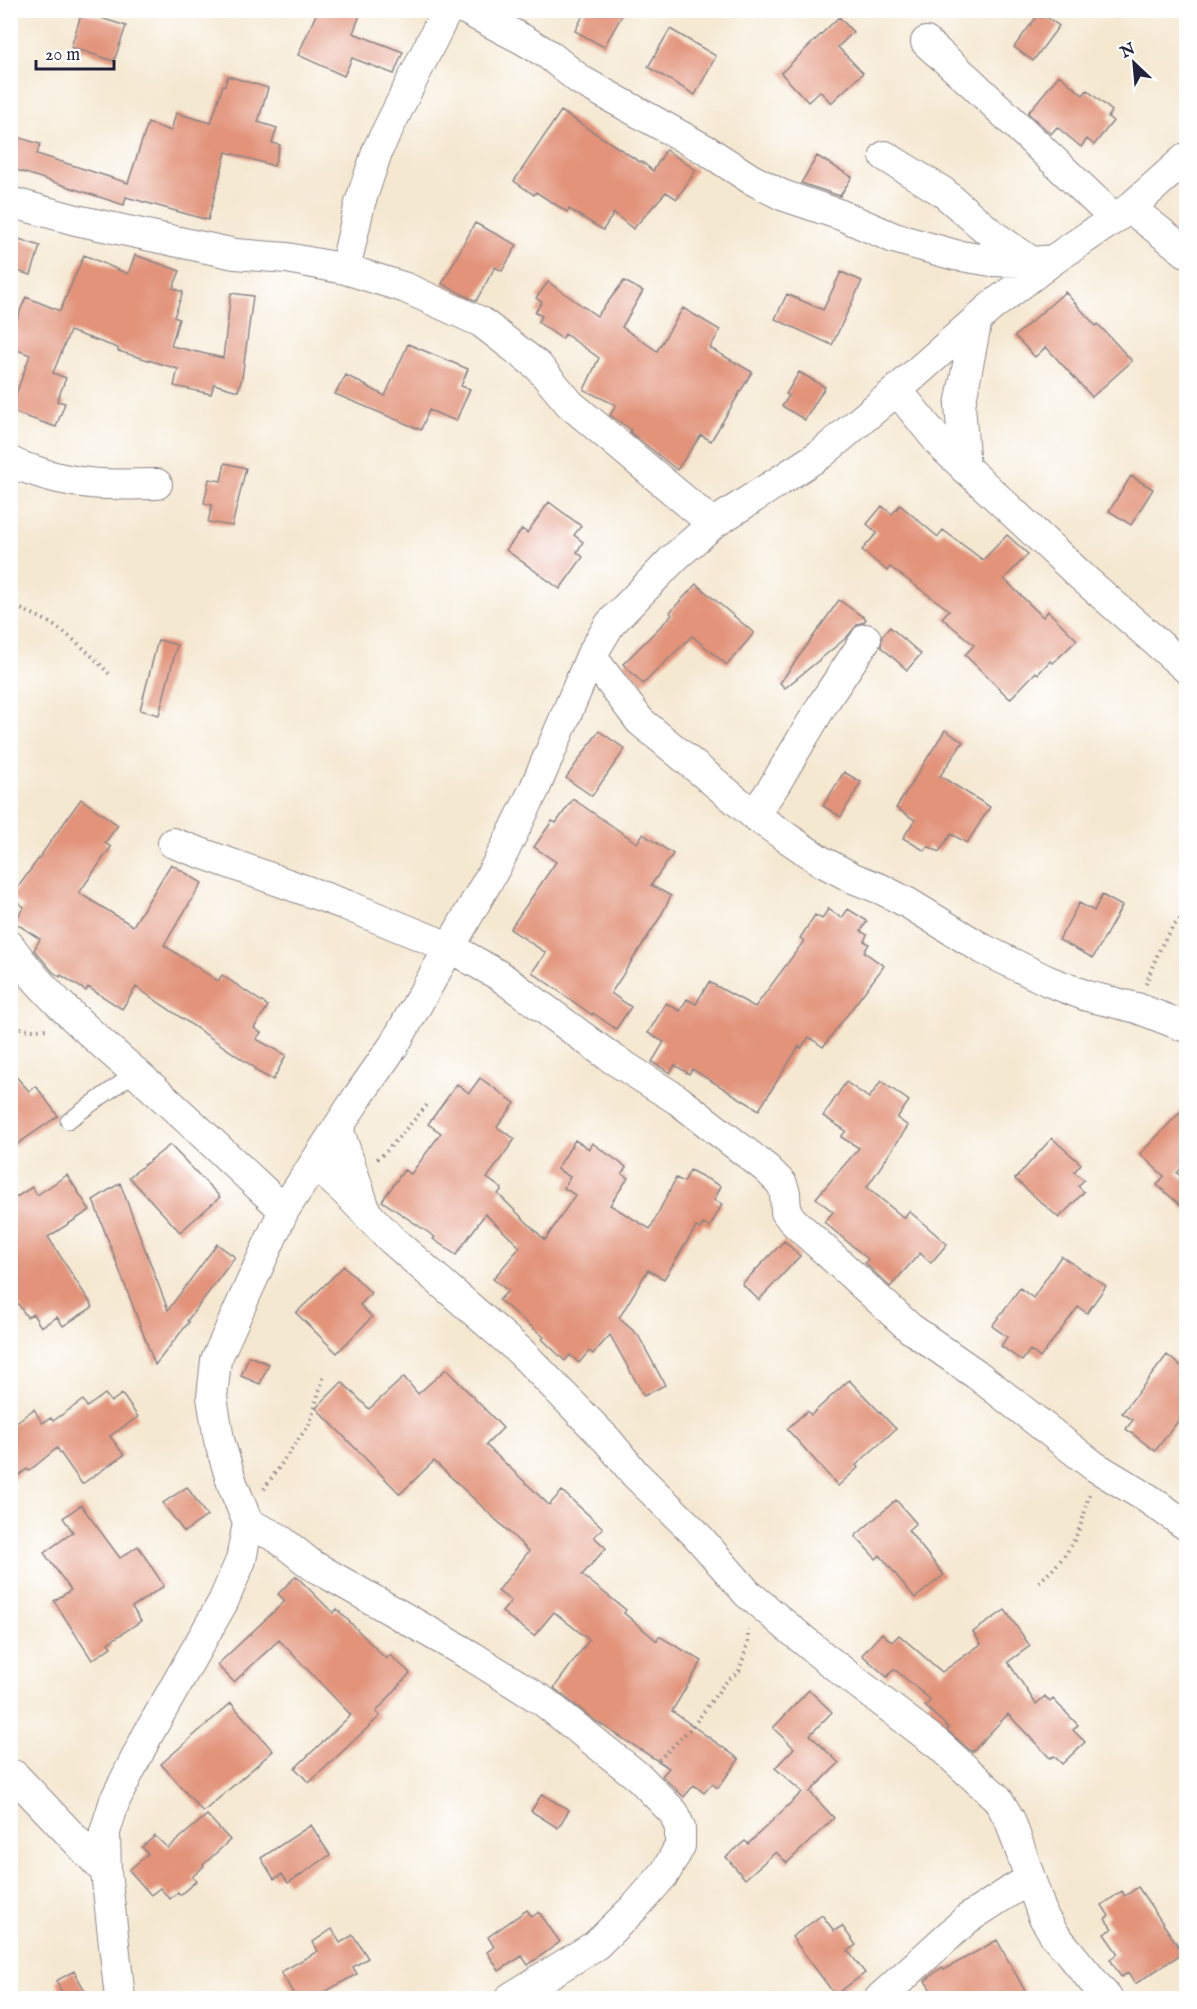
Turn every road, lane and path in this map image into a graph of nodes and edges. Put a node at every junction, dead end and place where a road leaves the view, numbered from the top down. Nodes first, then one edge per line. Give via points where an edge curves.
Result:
1 (447, 10) edge
2 (467, 10) edge
3 (1129, 10) edge
4 (1115, 17) dead end
5 (926, 42) dead end
6 (885, 156) dead end
7 (1186, 158) edge
8 (10, 202) edge
9 (1122, 213) junction
10 (1186, 252) edge
11 (1042, 261) junction
12 (345, 269) junction
13 (977, 319) junction
14 (897, 390) junction
15 (10, 461) edge
16 (965, 468) junction
17 (157, 484) dead end
18 (713, 524) junction
19 (10, 606) edge
20 (866, 639) dead end
21 (591, 656) junction
22 (1186, 668) edge
23 (111, 676) dead end
24 (754, 815) junction
25 (173, 843) dead end
26 (1186, 916) edge
27 (10, 946) edge
28 (451, 948) junction
29 (1137, 1008) junction
30 (1186, 1027) edge
31 (136, 1072) junction
32 (428, 1104) dead end
33 (68, 1121) dead end
34 (338, 1128) junction
35 (315, 1164) junction
36 (354, 1174) junction
37 (284, 1210) junction
38 (367, 1215) junction
39 (324, 1374) dead end
40 (1094, 1467) junction
41 (245, 1516) junction
42 (1186, 1526) edge
43 (1040, 1582) dead end
44 (747, 1593) junction
45 (10, 1774) edge
46 (640, 1778) junction
47 (106, 1872) junction
48 (1029, 1879) junction
49 (120, 1998) edge
50 (510, 1998) edge
51 (880, 1998) edge
52 (1107, 1998) edge

1 - 12 street via 378,149 360,203
2 - 11 street via 549,55 580,80 782,195 894,238 955,255 991,261
3 - 4 path
5 - 9 street
6 - 11 street via 943,192 994,237
7 - 9 street
8 - 12 street via 235,255 287,258
9 - 10 street
9 - 11 street
11 - 13 street
12 - 18 street via 406,288 481,322 538,366 570,404
13 - 14 street
13 - 16 street via 960,405
14 - 16 street
14 - 18 street via 821,454
15 - 17 street via 73,482
16 - 22 street
18 - 21 street via 610,624
19 - 23 path via 47,621 73,639
20 - 24 street
21 - 24 street via 640,722
21 - 28 street via 535,788
24 - 29 street via 821,861 908,903 983,949 1048,981
25 - 28 street via 346,905
26 - 29 path via 1156,956
27 - 31 street via 24,966 105,1047
28 - 34 street via 394,1045
28 - 40 street via 500,976 610,1057 678,1100 767,1169 782,1184 786,1212 792,1220 910,1328 976,1374
29 - 30 street
31 - 33 lane
31 - 37 street
32 - 36 path via 385,1153
34 - 35 street
34 - 36 street
35 - 37 street
35 - 38 street
36 - 38 street
37 - 41 street via 216,1360 212,1397 219,1440
38 - 44 street via 521,1352 695,1533
39 - 41 path via 310,1423
40 - 42 street
40 - 43 path via 1073,1546
41 - 46 street via 312,1565 543,1701
41 - 47 street via 242,1560 223,1602 115,1800 105,1832
44 - 46 path via 748,1644 739,1671 724,1684 694,1725
44 - 48 street via 825,1659 939,1745 997,1798 1010,1820
45 - 47 street
46 - 50 street via 674,1813 681,1828 680,1846 665,1873 596,1945
47 - 49 street
48 - 51 street via 967,1918
48 - 52 street via 1054,1934

